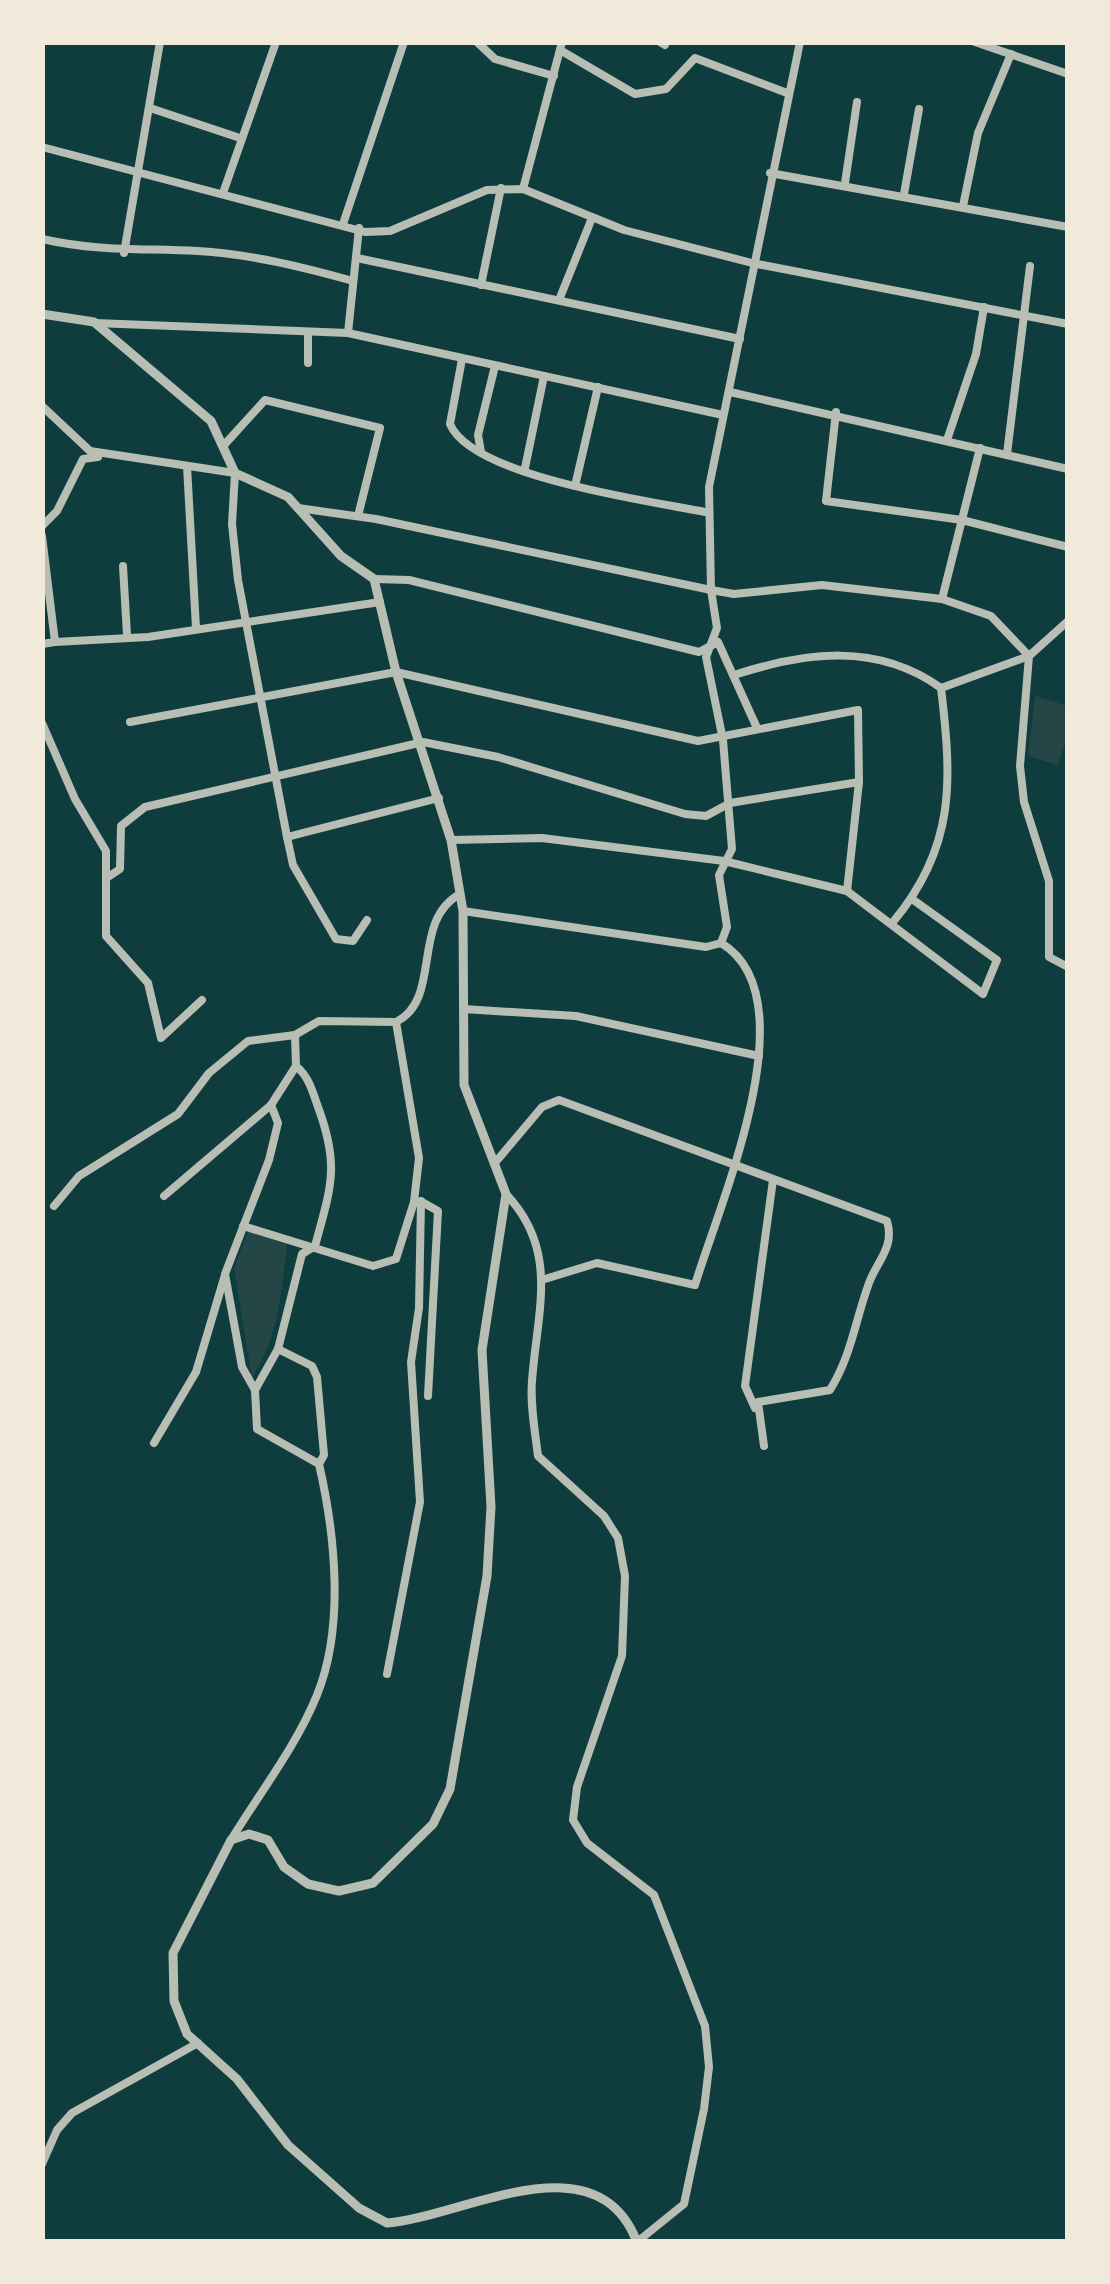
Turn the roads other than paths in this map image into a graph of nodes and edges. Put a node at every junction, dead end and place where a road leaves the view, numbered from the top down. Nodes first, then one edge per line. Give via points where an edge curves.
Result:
1 (160, 42) edge
2 (276, 42) edge
3 (404, 42) edge
4 (477, 42) edge
5 (800, 42) edge
6 (975, 42) edge
7 (561, 46) edge
8 (1011, 54) junction
9 (1068, 74) edge
10 (554, 76) junction
11 (787, 93) junction
12 (857, 103) dead end
13 (150, 108) junction
14 (919, 109) dead end
15 (240, 138) junction
16 (42, 147) edge
17 (138, 170) junction
18 (770, 173) junction
19 (845, 183) junction
20 (500, 188) junction
21 (523, 189) junction
22 (223, 193) junction
23 (904, 194) junction
24 (963, 206) junction
25 (593, 217) junction
26 (343, 224) junction
27 (1068, 227) edge
28 (359, 228) junction
29 (42, 239) edge
30 (124, 253) junction
31 (357, 259) junction
32 (752, 263) junction
33 (1030, 266) dead end
34 (353, 280) junction
35 (481, 285) junction
36 (559, 300) junction
37 (984, 307) junction
38 (42, 314) edge
39 (1024, 314) junction
40 (94, 322) junction
41 (1068, 324) edge
42 (308, 332) junction
43 (348, 333) junction
44 (740, 339) junction
45 (462, 359) junction
46 (308, 363) dead end
47 (495, 366) junction
48 (544, 376) junction
49 (598, 387) junction
50 (730, 392) junction
51 (42, 406) edge
52 (836, 412) junction
53 (723, 415) junction
54 (947, 440) junction
55 (225, 444) junction
56 (980, 448) junction
57 (481, 453) junction
58 (1007, 454) junction
59 (105, 455) junction
60 (187, 466) junction
61 (525, 468) junction
62 (1068, 469) edge
63 (235, 473) junction
64 (575, 486) junction
65 (298, 508) junction
66 (705, 512) junction
67 (358, 516) junction
68 (962, 520) junction
69 (42, 526) edge
70 (42, 536) edge
71 (1068, 548) edge
72 (123, 566) dead end
73 (374, 579) junction
74 (711, 590) junction
75 (942, 599) junction
76 (380, 602) junction
77 (1068, 621) edge
78 (247, 624) junction
79 (196, 628) junction
80 (1064, 634) edge
81 (127, 635) junction
82 (55, 642) junction
83 (709, 642) junction
84 (42, 644) edge
85 (1029, 656) junction
86 (396, 672) junction
87 (734, 675) junction
88 (941, 688) junction
89 (261, 695) junction
90 (130, 722) dead end
91 (42, 723) edge
92 (757, 728) junction
93 (723, 740) junction
94 (423, 742) junction
95 (275, 774) junction
96 (859, 782) junction
97 (440, 798) junction
98 (730, 803) junction
99 (287, 837) junction
100 (451, 840) junction
101 (724, 861) junction
102 (108, 877) junction
103 (847, 891) junction
104 (460, 894) junction
105 (912, 899) junction
106 (463, 911) junction
107 (367, 920) dead end
108 (893, 922) junction
109 (721, 943) junction
110 (1068, 967) edge
111 (202, 1000) dead end
112 (464, 1009) junction
113 (396, 1022) junction
114 (295, 1035) junction
115 (759, 1056) junction
116 (296, 1066) junction
117 (271, 1105) junction
118 (494, 1164) junction
119 (731, 1165) junction
120 (773, 1180) junction
121 (506, 1194) junction
122 (164, 1196) dead end
123 (418, 1200) junction
124 (54, 1206) dead end
125 (243, 1226) junction
126 (315, 1246) junction
127 (225, 1274) junction
128 (545, 1279) junction
129 (278, 1349) junction
130 (255, 1390) junction
131 (428, 1396) dead end
132 (755, 1408) junction
133 (154, 1443) dead end
134 (764, 1446) dead end
135 (319, 1464) junction
136 (387, 1674) dead end
137 (231, 1840) junction
138 (198, 2044) junction
139 (42, 2164) edge
140 (637, 2242) edge

1 - 13 street
2 - 15 street
3 - 26 street
4 - 10 street via 495,59
5 - 11 street
6 - 8 street
7 - 10 street
7 - 11 street via 635,94 666,89 695,58
8 - 9 street
8 - 24 street via 978,133
10 - 21 street
11 - 18 street
12 - 19 street
13 - 15 street
13 - 17 street
14 - 23 street
15 - 22 street
16 - 17 street
17 - 22 street
17 - 30 street
18 - 19 street
18 - 32 street
19 - 23 street
20 - 21 street
20 - 28 street via 390,231
20 - 35 street
21 - 25 street
22 - 26 street
23 - 24 street
24 - 27 street
25 - 32 street
25 - 36 street
26 - 28 street
28 - 31 street
29 - 30 street
30 - 34 street via 199,251
31 - 34 street
31 - 35 street
32 - 37 street
32 - 44 street
33 - 39 street
34 - 43 street
35 - 36 street
36 - 44 street
37 - 39 street
37 - 54 street
38 - 40 street
39 - 41 street
39 - 58 street
40 - 42 street
40 - 55 street via 212,421
42 - 43 street
42 - 46 street
43 - 45 street
44 - 50 street
45 - 47 street
45 - 57 street via 450,424
47 - 48 street
47 - 57 street
48 - 49 street
48 - 61 street
49 - 53 street
49 - 64 street
50 - 52 street
50 - 53 street
51 - 59 street via 90,452
52 - 54 street
52 - 68 street via 826,502
53 - 66 street
54 - 56 street
55 - 63 street
55 - 67 street via 265,400 380,428
56 - 58 street
56 - 68 street
57 - 61 street
58 - 62 street
59 - 60 street
59 - 69 street via 83,459
60 - 63 street
60 - 79 street
61 - 64 street
63 - 65 street
63 - 78 street via 232,524
64 - 66 street
65 - 67 street
65 - 73 street
66 - 74 street
67 - 74 street
68 - 71 street
68 - 75 street
70 - 82 street
72 - 81 street
73 - 76 street
73 - 83 street via 409,580 699,652
74 - 75 street via 734,595 822,584
74 - 83 street via 717,628
75 - 85 street via 991,616
76 - 78 street
76 - 86 street
77 - 80 street
78 - 79 street
78 - 89 street
79 - 81 street
80 - 85 street
81 - 82 street
82 - 84 street
83 - 87 street via 718,642
83 - 93 street
85 - 88 street
85 - 110 street via 1024,802 1048,881 1049,957
86 - 89 street
86 - 93 street via 668,737
86 - 94 street
87 - 88 street via 792,656 844,653 916,670
87 - 92 street
88 - 105 street via 949,808
89 - 90 street
89 - 95 street
91 - 102 street via 106,851
92 - 93 street
92 - 96 street via 858,710
93 - 98 street
94 - 95 street
94 - 97 street
94 - 98 street via 685,814 706,816
95 - 99 street
95 - 102 street via 130,814 120,869
96 - 98 street
96 - 103 street
97 - 99 street
97 - 100 street
98 - 101 street via 732,849
99 - 107 street via 293,865 336,939 353,940
100 - 101 street via 542,838
100 - 104 street
101 - 103 street
101 - 109 street
102 - 111 street via 106,936 148,983 161,1038
103 - 108 street
104 - 106 street
104 - 113 street via 434,917 416,1001
105 - 108 street
105 - 108 street via 997,960 983,994
106 - 109 street
106 - 112 street
109 - 115 street via 747,966 762,1022
112 - 115 street via 576,1016
112 - 118 street via 464,1085
113 - 114 street via 319,1021
113 - 123 street via 419,1158
114 - 116 street
114 - 124 street via 248,1041 209,1073 178,1114 79,1176
115 - 119 street via 754,1105
116 - 117 street
116 - 126 street via 307,1075 334,1149
117 - 122 street
117 - 125 street via 278,1123
118 - 119 street via 542,1107 559,1100
118 - 121 street
119 - 120 street
119 - 128 street via 695,1285 597,1263
120 - 132 street via 746,1386
120 - 132 street via 872,1213 890,1232 854,1348 830,1390 775,1395
121 - 128 street via 524,1213
121 - 137 street via 482,1350 487,1576 450,1789 433,1824 373,1882 339,1891 284,1867 268,1840
123 - 126 street via 388,1265
123 - 131 street via 438,1210
123 - 136 street via 411,1362 420,1502
125 - 126 street
125 - 127 street
126 - 129 street via 302,1254
127 - 130 street via 242,1367
127 - 133 street via 196,1372
128 - 140 street via 531,1386 538,1456 604,1516 625,1576 622,1656 573,1820 587,1843 654,1895 705,2026 709,2067 684,2204
129 - 130 street
129 - 135 street via 317,1377
130 - 135 street via 257,1430
132 - 134 street
135 - 137 street via 336,1539 324,1677
137 - 138 street via 173,1953 173,2001
138 - 139 street via 72,2113
138 - 140 street via 288,2145 358,2208 387,2223 486,2195 596,2193 625,2211

